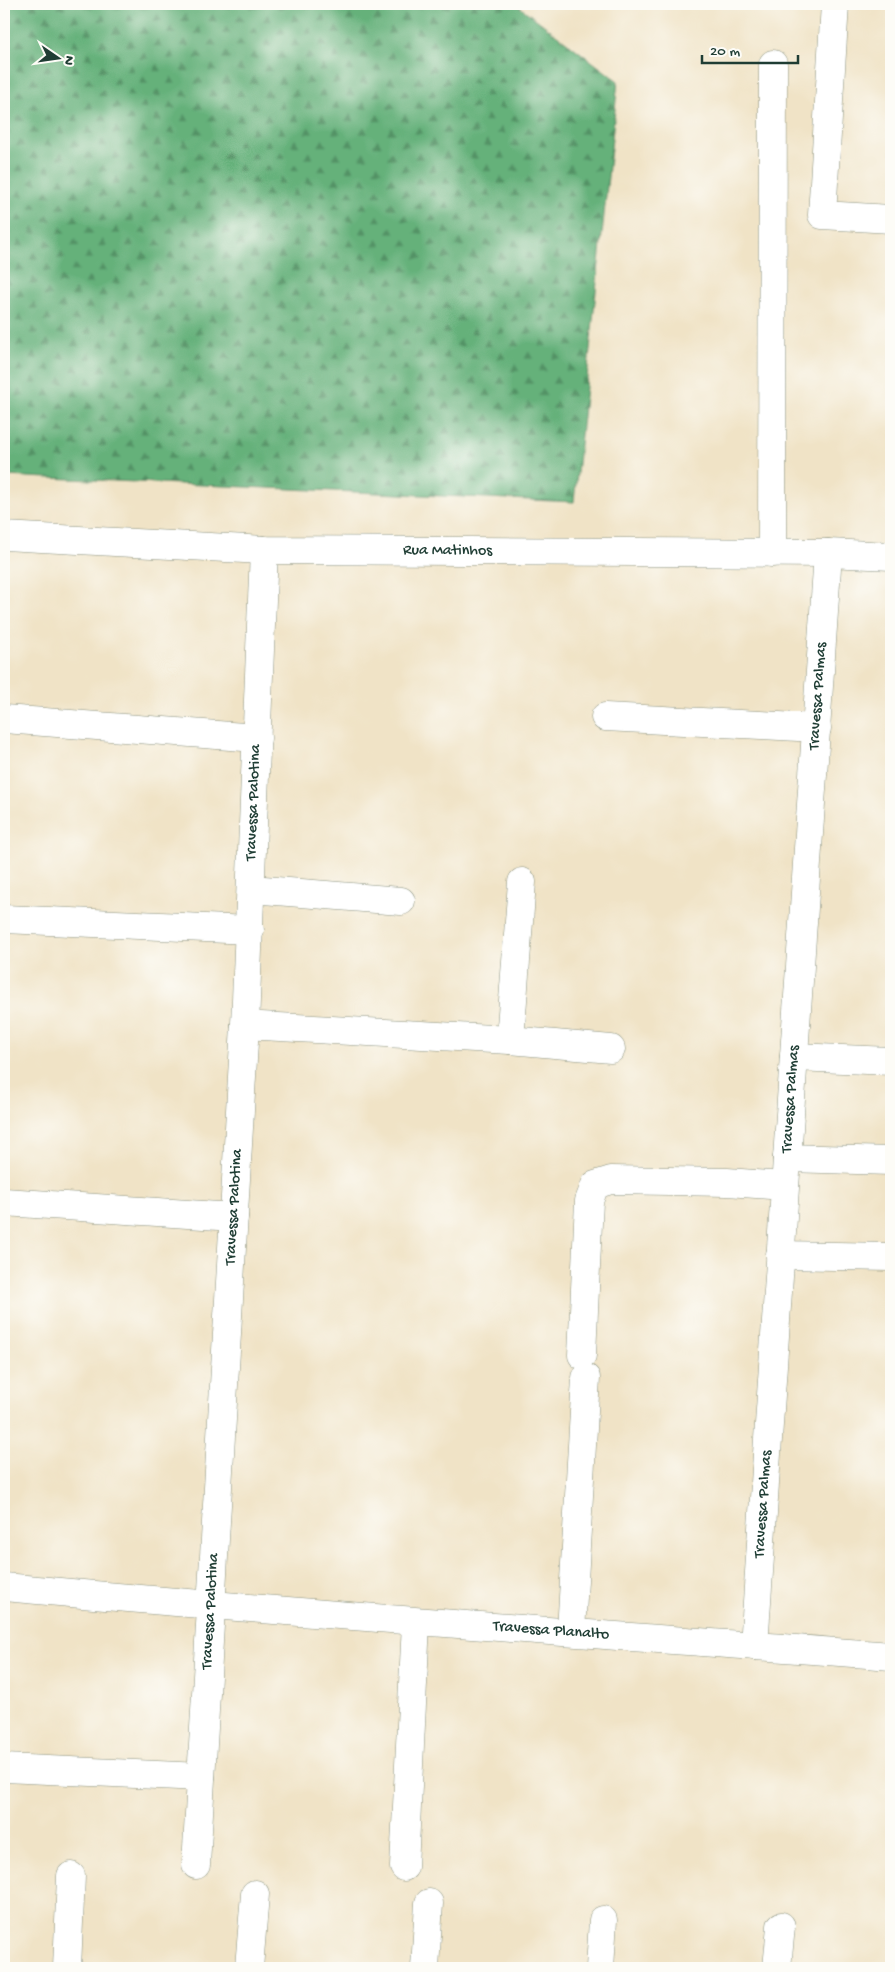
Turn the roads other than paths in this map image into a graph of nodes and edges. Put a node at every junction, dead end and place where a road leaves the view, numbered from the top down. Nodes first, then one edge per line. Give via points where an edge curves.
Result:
1 (835, 4) edge
2 (773, 64) dead end
3 (891, 219) edge
4 (4, 536) edge
5 (264, 550) junction
6 (772, 553) junction
7 (828, 553) junction
8 (891, 556) edge
9 (604, 717) dead end
10 (4, 719) edge
11 (817, 728) junction
12 (257, 738) junction
13 (522, 882) dead end
14 (251, 889) junction
15 (401, 901) dead end
16 (4, 919) edge
17 (250, 930) junction
18 (246, 1025) junction
19 (510, 1040) junction
20 (611, 1049) dead end
21 (794, 1056) junction
22 (891, 1061) edge
23 (787, 1158) junction
24 (891, 1161) edge
25 (784, 1186) junction
26 (4, 1202) edge
27 (234, 1218) junction
28 (780, 1255) junction
29 (891, 1257) edge
30 (4, 1587) edge
31 (211, 1606) junction
32 (416, 1623) junction
33 (571, 1631) junction
34 (754, 1646) junction
35 (891, 1656) edge
36 (4, 1768) edge
37 (202, 1777) junction
38 (196, 1865) dead end
39 (404, 1867) dead end
40 (71, 1876) dead end
41 (255, 1894) dead end
42 (429, 1903) dead end
43 (603, 1920) dead end
44 (781, 1926) dead end
45 (67, 1968) edge
46 (249, 1968) edge
47 (425, 1968) edge
48 (600, 1968) edge
49 (777, 1968) edge

1 - 3 street via 822,215
2 - 6 street
4 - 5 street, Rua Matinhos
5 - 6 street, Rua Matinhos
5 - 12 street, Travessa Palotina
6 - 7 street, Rua Matinhos
7 - 8 street, Rua Matinhos
7 - 11 street, Travessa Palmas
9 - 11 street
10 - 12 street
11 - 21 street, Travessa Palmas
12 - 14 street, Travessa Palotina
13 - 19 street
14 - 15 street
14 - 17 street, Travessa Palotina
16 - 17 street
17 - 18 street, Travessa Palotina
18 - 19 street
18 - 27 street, Travessa Palotina
19 - 20 street
21 - 22 street
21 - 23 street, Travessa Palmas
23 - 24 street
23 - 25 street, Travessa Palmas
25 - 28 street, Travessa Palmas
25 - 33 street via 611,1180 595,1185 589,1201
26 - 27 street
27 - 31 street, Travessa Palotina
28 - 29 street
28 - 34 street, Travessa Palmas
30 - 31 street, Travessa Planalto
31 - 32 street, Travessa Planalto
31 - 37 street, Travessa Palotina
32 - 33 street, Travessa Planalto
32 - 39 street
33 - 34 street, Travessa Planalto
34 - 35 street, Travessa Planalto
36 - 37 street
37 - 38 street, Travessa Palotina
40 - 45 street
41 - 46 street
42 - 47 street
43 - 48 street
44 - 49 street

